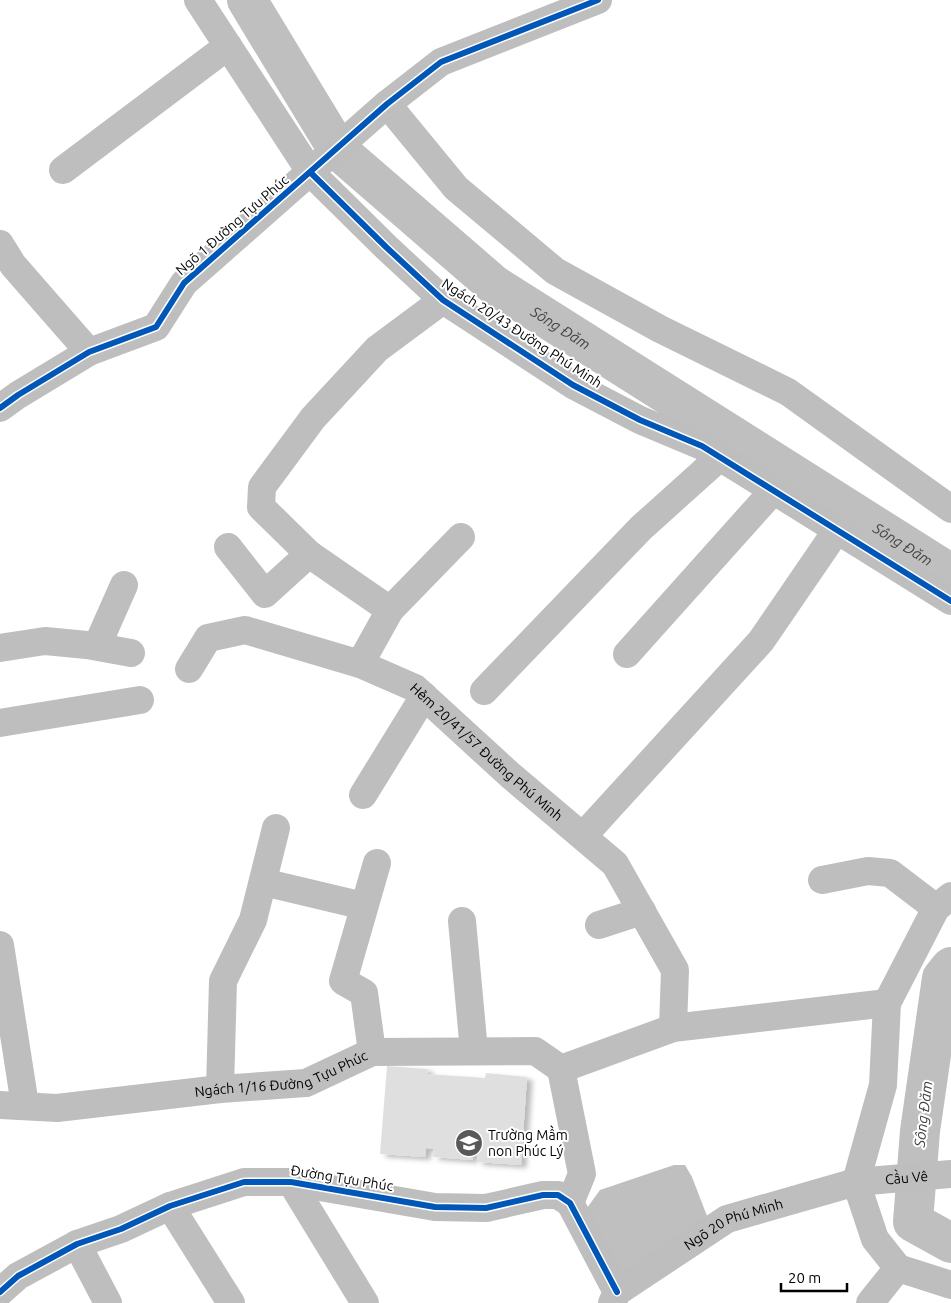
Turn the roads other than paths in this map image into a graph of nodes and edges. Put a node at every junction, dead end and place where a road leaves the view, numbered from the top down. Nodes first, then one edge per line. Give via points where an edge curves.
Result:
1 (198, 0) edge
2 (598, 0) edge
3 (228, 46) junction
4 (387, 104) junction
5 (63, 170) dead end
6 (314, 170) junction
7 (0, 244) edge
8 (444, 300) junction
9 (88, 352) junction
10 (0, 408) edge
11 (720, 458) junction
12 (773, 491) junction
13 (951, 508) edge
14 (837, 530) junction
15 (461, 537) dead end
16 (228, 547) dead end
17 (309, 554) junction
18 (124, 585) dead end
19 (951, 601) edge
20 (390, 610) junction
21 (97, 646) junction
22 (0, 648) edge
23 (131, 653) dead end
24 (627, 654) dead end
25 (360, 664) junction
26 (189, 669) dead end
27 (484, 691) dead end
28 (424, 696) junction
29 (140, 700) dead end
30 (0, 723) edge
31 (363, 795) dead end
32 (276, 828) dead end
33 (583, 836) junction
34 (377, 863) dead end
35 (822, 880) dead end
36 (263, 882) junction
37 (944, 902) edge
38 (364, 906) junction
39 (642, 911) junction
40 (462, 922) dead end
41 (600, 925) dead end
42 (0, 945) edge
43 (887, 1003) junction
44 (673, 1028) junction
45 (474, 1051) junction
46 (372, 1052) junction
47 (560, 1069) junction
48 (220, 1089) junction
49 (13, 1105) edge
50 (946, 1174) edge
51 (291, 1182) junction
52 (864, 1182) junction
53 (570, 1203) junction
54 (170, 1206) junction
55 (77, 1244) junction
56 (898, 1268) junction
57 (951, 1285) edge
58 (0, 1292) edge
59 (614, 1298) edge
60 (108, 1303) edge
61 (230, 1303) edge
62 (365, 1303) edge
63 (870, 1303) edge

1 - 3 street, Ngách 20/43 Đường Phú Minh
2 - 4 street, Ngõ 1 Đường Tựu Phúc via 441,62
3 - 5 street
3 - 6 street, Ngách 20/43 Đường Phú Minh
4 - 6 street, Ngõ 1 Đường Tựu Phúc
4 - 13 street via 456,188 556,271 660,329 788,392
6 - 8 street, Ngách 20/43 Đường Phú Minh via 386,247
6 - 9 street, Ngõ 1 Đường Tựu Phúc via 184,282 156,327
7 - 9 street via 13,265
8 - 11 street, Ngách 20/43 Đường Phú Minh via 573,385 640,420 702,446
8 - 17 street via 377,349 313,418 262,487 261,507
9 - 10 street, Ngõ 1 Đường Tựu Phúc
11 - 12 street, Ngách 20/43 Đường Phú Minh
11 - 27 street via 641,528
12 - 14 street, Ngách 20/43 Đường Phú Minh
12 - 24 street
14 - 19 street, Ngách 20/43 Đường Phú Minh
14 - 33 street via 761,641
15 - 20 street
16 - 17 street via 265,594
17 - 20 street
18 - 21 street
20 - 25 street
21 - 22 street via 45,640
21 - 23 street
25 - 26 street, Hẻm 20/41/57 Đường Phú Minh via 245,630 208,638
25 - 28 street, Hẻm 20/41/57 Đường Phú Minh via 415,688
28 - 31 street
28 - 33 street, Hẻm 20/41/57 Đường Phú Minh
29 - 30 street
32 - 36 street
33 - 39 street, Hẻm 20/41/57 Đường Phú Minh via 615,864
34 - 38 street
35 - 37 street via 868,871 890,873
36 - 38 street
36 - 48 street via 253,920 223,981
37 - 43 street
38 - 46 street via 342,981 364,993
39 - 41 street
39 - 44 street, Hẻm 20/41/57 Đường Phú Minh via 674,970
40 - 45 street
42 - 49 street, Ngách 1/16 Đường Tựu Phúc
43 - 44 street
43 - 52 street via 883,1085
44 - 47 street
45 - 46 street, Ngách 1/16 Đường Tựu Phúc
45 - 47 street, Ngách 1/16 Đường Tựu Phúc via 535,1050
46 - 48 street, Ngách 1/16 Đường Tựu Phúc via 306,1083
47 - 53 street via 582,1174
48 - 49 street, Ngách 1/16 Đường Tựu Phúc via 57,1108
50 - 52 street, Cầu Vê
51 - 53 street, Đường Tựu Phúc via 435,1207 486,1208 543,1195 558,1195
51 - 54 street, Đường Tựu Phúc via 244,1182
51 - 62 street
52 - 56 street via 875,1239
52 - 59 street, Ngõ 20 Phú Minh via 727,1219
53 - 59 street
54 - 55 street, Đường Tựu Phúc via 121,1229
54 - 61 street
55 - 58 street, Đường Tựu Phúc via 18,1276
55 - 60 street
56 - 57 street
56 - 63 street

